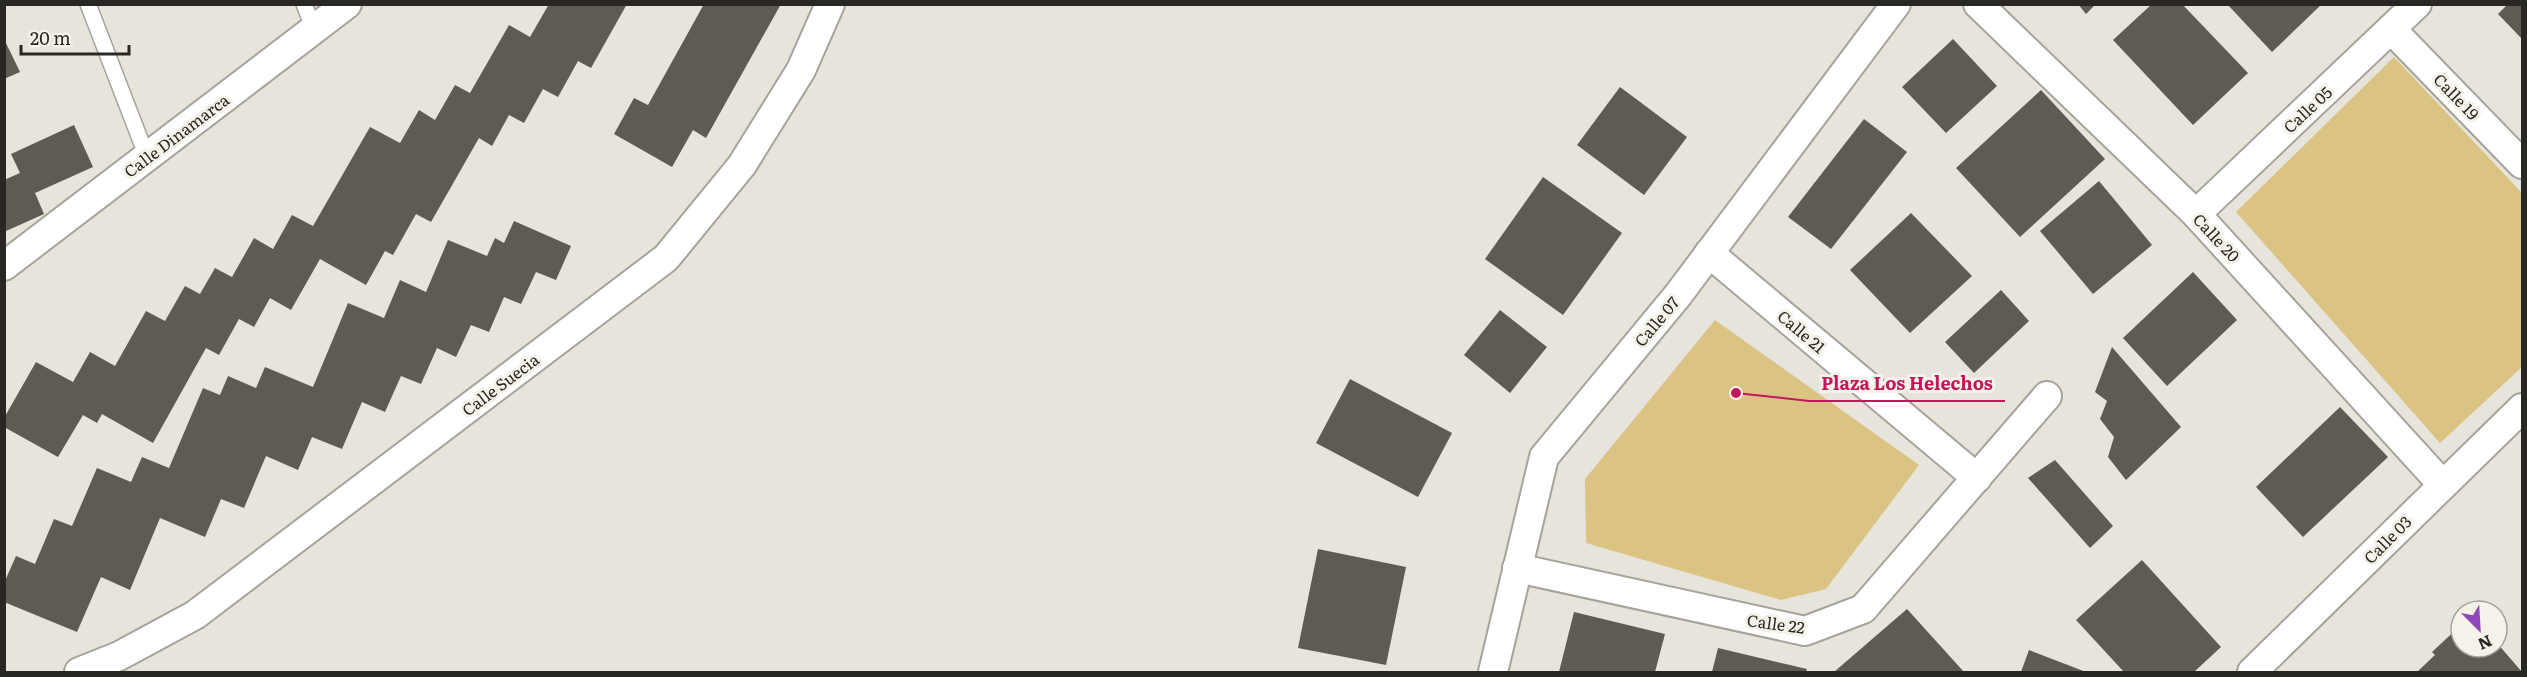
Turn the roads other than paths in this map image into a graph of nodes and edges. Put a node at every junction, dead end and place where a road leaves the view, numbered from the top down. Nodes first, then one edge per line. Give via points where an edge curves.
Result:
1 (88, 4) edge
2 (347, 4) edge
3 (830, 4) edge
4 (1896, 4) edge
5 (1978, 4) edge
6 (2418, 4) edge
7 (309, 17) edge
8 (2391, 29) junction
9 (147, 157) junction
10 (2523, 164) edge
11 (2196, 214) junction
12 (1709, 253) junction
13 (4, 266) edge
14 (2047, 396) dead end
15 (2523, 408) edge
16 (1977, 478) junction
17 (2442, 484) junction
18 (1517, 568) junction
19 (79, 672) edge
20 (1493, 672) edge
21 (2252, 672) edge

1 - 9 lane
2 - 7 street, Calle Dinamarca
3 - 19 street, Calle Suecia via 801,70 742,165 666,258 195,615 119,656
4 - 12 street, Calle 07
5 - 11 street, Calle 20
6 - 8 street, Calle 05
7 - 9 street, Calle Dinamarca
8 - 10 street, Calle 19
8 - 11 street, Calle 05
9 - 13 street, Calle Dinamarca
11 - 17 street, Calle 20
12 - 16 street, Calle 21
12 - 18 street, Calle 07 via 1544,457
14 - 16 street, Calle 22
15 - 17 street, Calle 03
16 - 18 street, Calle 22 via 1863,609 1805,631
17 - 21 street, Calle 03
18 - 20 street, Calle 07

